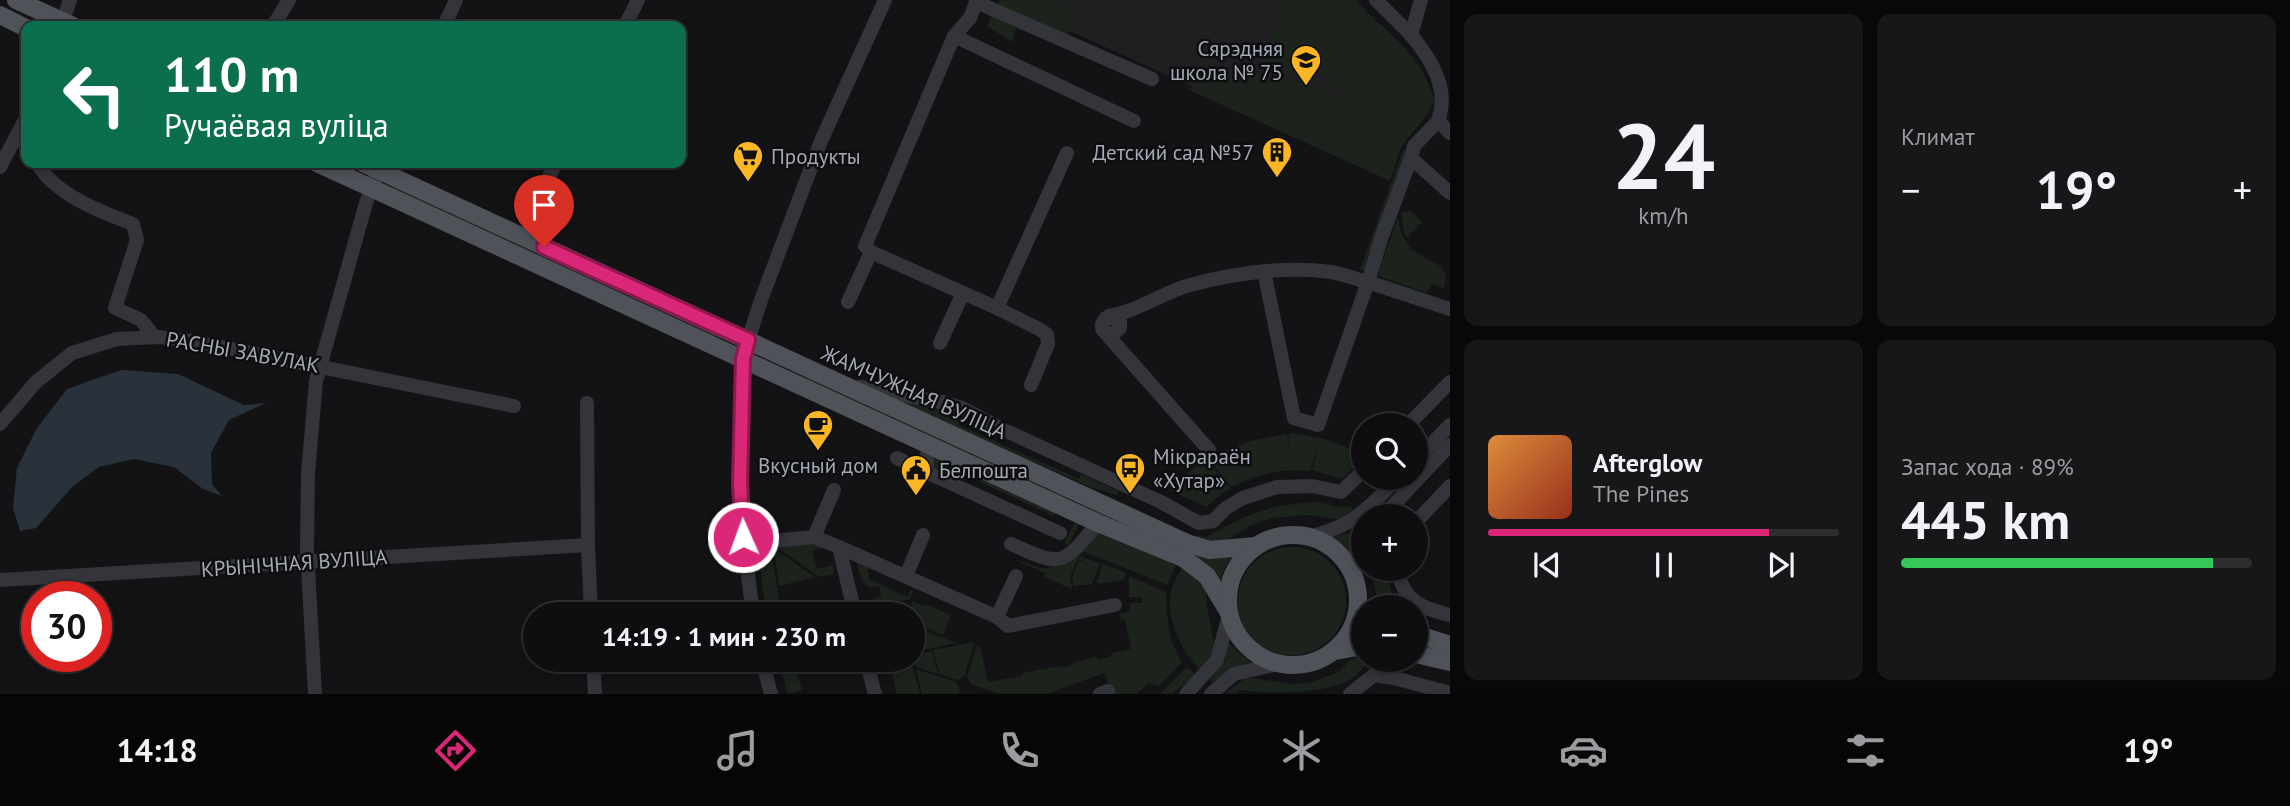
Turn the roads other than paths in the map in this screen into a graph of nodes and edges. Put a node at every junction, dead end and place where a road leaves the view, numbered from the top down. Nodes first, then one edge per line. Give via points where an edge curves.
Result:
1 (16, 0) edge
2 (70, 0) edge
3 (289, 0) edge
4 (456, 0) edge
5 (638, 0) edge
6 (884, 0) edge
7 (1376, 0) edge
8 (1421, 0) edge
9 (975, 1) edge
10 (0, 15) edge
11 (59, 21) edge
12 (66, 21) edge
13 (276, 21) edge
14 (446, 21) edge
15 (628, 21) edge
16 (21, 26) edge
17 (1411, 35) junction
18 (954, 36) junction
19 (1152, 79) dead end
20 (1134, 121) dead end
21 (1438, 121) junction
22 (1450, 133) edge
23 (21, 135) edge
24 (1067, 153) dead end
25 (1411, 158) junction
26 (0, 167) edge
27 (40, 168) edge
28 (328, 168) edge
29 (374, 168) edge
30 (380, 168) edge
31 (553, 168) edge
32 (371, 187) junction
33 (542, 190) dead end
34 (1450, 193) edge
35 (871, 253) junction
36 (1264, 271) junction
37 (1368, 282) junction
38 (963, 293) junction
39 (848, 302) dead end
40 (997, 308) junction
41 (1450, 309) edge
42 (150, 331) dead end
43 (748, 340) junction
44 (940, 343) dead end
45 (743, 359) junction
46 (320, 366) junction
47 (1450, 382) edge
48 (842, 384) junction
49 (1031, 385) dead end
50 (587, 403) dead end
51 (514, 406) dead end
52 (1420, 413) edge
53 (0, 424) edge
54 (1450, 425) edge
55 (928, 444) junction
56 (1450, 445) edge
57 (1428, 448) edge
58 (1209, 450) dead end
59 (897, 458) dead end
60 (926, 472) junction
61 (1351, 482) edge
62 (1450, 486) edge
63 (834, 490) dead end
64 (1386, 490) edge
65 (1394, 504) edge
66 (1428, 509) edge
67 (1098, 523) junction
68 (1060, 533) dead end
69 (923, 535) dead end
70 (743, 537) junction
71 (814, 537) junction
72 (1308, 537) junction
73 (1011, 544) dead end
74 (588, 545) junction
75 (1256, 546) junction
76 (839, 547) junction
77 (307, 563) junction
78 (906, 576) junction
79 (1016, 576) dead end
80 (0, 580) edge
81 (1401, 581) edge
82 (1361, 595) edge
83 (590, 602) edge
84 (751, 602) edge
85 (852, 602) edge
86 (1115, 605) dead end
87 (1229, 613) junction
88 (1450, 615) edge
89 (997, 617) junction
90 (1351, 628) edge
91 (1428, 638) edge
92 (1450, 645) edge
93 (1351, 648) edge
94 (1335, 651) junction
95 (1428, 657) edge
96 (1450, 662) edge
97 (1278, 664) junction
98 (594, 672) edge
99 (765, 672) edge
100 (869, 672) edge
101 (1450, 693) edge
102 (316, 694) edge
103 (595, 694) edge
104 (771, 694) edge
105 (875, 694) edge
106 (1186, 694) edge
107 (1211, 694) edge
108 (1350, 694) edge

1 - 11 main road
2 - 12 street
3 - 13 street
4 - 14 street
5 - 15 street
6 - 43 street via 821,141
7 - 17 street
8 - 17 street
9 - 18 street via 970,18
9 - 19 street
10 - 16 main road
17 - 21 street via 1437,70 1444,110
18 - 20 street
18 - 35 street via 865,246
21 - 22 street
21 - 25 street via 1414,146
23 - 26 street
24 - 40 street
25 - 34 street
25 - 37 street
27 - 42 street via 44,176 94,209 132,224 137,240 115,308 141,320
28 - 32 main road, ЖАМЧУЖНАЯ ВУЛІЦА
29 - 32 street
30 - 43 main road, ЖАМЧУЖНАЯ ВУЛІЦА
31 - 33 street
32 - 45 main road, ЖАМЧУЖНАЯ ВУЛІЦА
32 - 46 street
35 - 38 street
35 - 39 street
36 - 37 street via 1323,272
36 - 37 street via 1294,418 1318,425
36 - 58 street via 1189,285 1109,316 1102,324
37 - 41 street
38 - 40 street
38 - 44 street
40 - 49 street via 1047,335 1048,344
43 - 45 street
43 - 48 main road, ЖАМЧУЖНАЯ ВУЛІЦА
45 - 55 main road, ЖАМЧУЖНАЯ ВУЛІЦА
45 - 70 street
46 - 51 street, РАСНЫ ЗАВУЛАК
46 - 53 street, РАСНЫ ЗАВУЛАК via 192,341 117,339 72,353 36,382
46 - 77 street via 308,473
47 - 52 street
48 - 61 street via 962,408 1199,523 1213,521 1243,498 1277,487 1312,486 1341,492
48 - 75 main road, ЖАМЧУЖНАЯ ВУЛІЦА via 1199,548
50 - 74 street
54 - 57 street
55 - 60 street
55 - 67 main road, ЖАМЧУЖНАЯ ВУЛІЦА
56 - 65 street
59 - 60 street
60 - 68 street
62 - 66 street
63 - 71 street
64 - 72 street via 1345,525
67 - 73 street via 1066,558 1047,559
67 - 87 main road, ЖАМЧУЖНАЯ ВУЛІЦА via 1183,558 1207,576
69 - 78 street
70 - 71 street via 772,541
70 - 84 street
71 - 76 street
72 - 75 main road via 1283,536
72 - 82 main road via 1333,549 1349,567
74 - 77 street, КРЫНІЧНАЯ ВУЛІЦА
74 - 83 street
75 - 87 main road via 1234,572
76 - 78 street
76 - 85 street
77 - 80 street, КРЫНІЧНАЯ ВУЛІЦА
77 - 102 street
78 - 89 street
79 - 89 street
81 - 88 street via 1418,606
86 - 89 street via 1008,626
87 - 97 main road via 1244,643
87 - 106 street via 1217,660
90 - 94 main road
91 - 92 main road
93 - 94 main road
94 - 97 main road via 1303,664
95 - 96 main road
97 - 107 street via 1234,674
98 - 103 street
99 - 104 street
100 - 105 street
101 - 108 street via 1374,675

